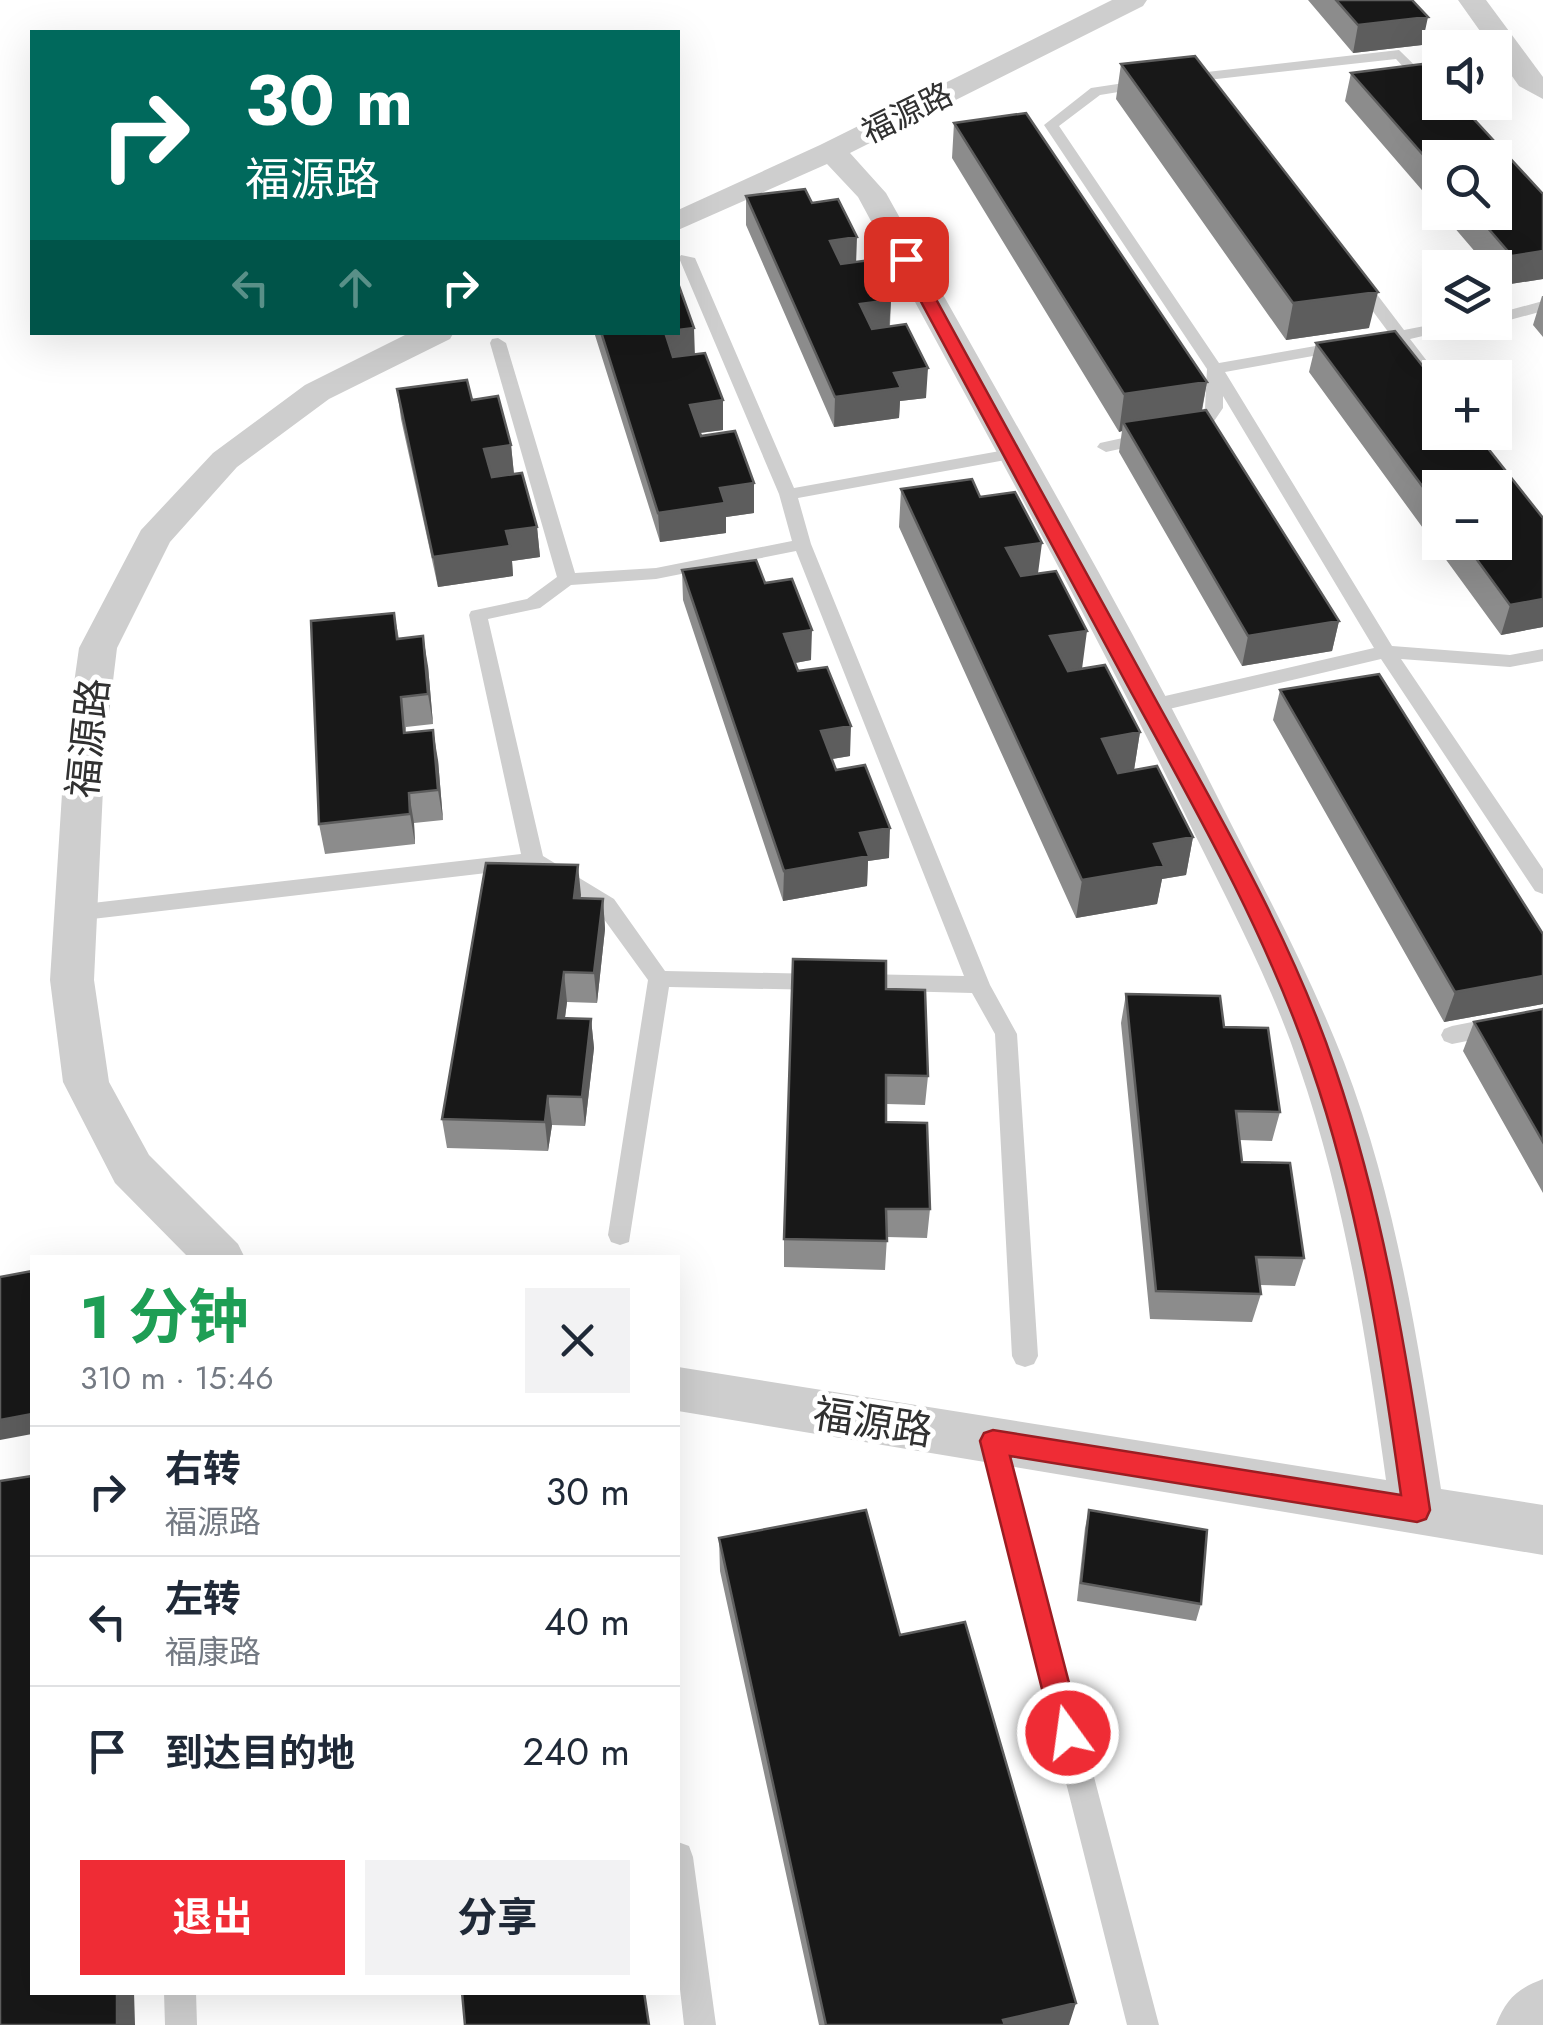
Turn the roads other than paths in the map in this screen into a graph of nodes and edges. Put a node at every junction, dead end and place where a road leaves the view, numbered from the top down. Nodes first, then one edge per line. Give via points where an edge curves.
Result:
1 (1134, 0) edge
2 (1472, 0) edge
3 (1206, 76) junction
4 (1422, 79) edge
5 (1543, 90) edge
6 (1217, 91) edge
7 (831, 151) junction
8 (680, 220) edge
9 (688, 258) dead end
10 (1342, 258) edge
11 (1543, 306) edge
12 (1512, 314) edge
13 (1422, 330) edge
14 (1398, 334) junction
15 (432, 335) edge
16 (498, 343) dead end
17 (1422, 365) edge
18 (1215, 369) junction
19 (1106, 446) dead end
20 (1011, 454) junction
21 (788, 494) junction
22 (802, 544) junction
23 (567, 578) junction
24 (1386, 652) junction
25 (1543, 655) edge
26 (1152, 706) junction
27 (533, 860) junction
28 (1543, 886) edge
29 (75, 912) junction
30 (660, 979) junction
31 (979, 985) junction
32 (1543, 1017) edge
33 (1452, 1035) dead end
34 (620, 1235) dead end
35 (218, 1255) edge
36 (1025, 1356) dead end
37 (680, 1389) edge
38 (993, 1441) junction
39 (1417, 1510) junction
40 (1543, 1530) edge
41 (680, 1871) edge
42 (180, 1995) edge
43 (1543, 2010) edge
44 (181, 2025) edge
45 (700, 2025) edge
46 (1143, 2025) edge
47 (1527, 2025) edge

1 - 7 street, 福源路
2 - 5 street
3 - 4 lane via 1399,54
3 - 6 lane
3 - 18 lane via 1096,91 1051,125
7 - 8 street, 福源路
7 - 20 street via 871,193
9 - 21 lane
10 - 14 lane
11 - 12 lane
13 - 14 lane
14 - 17 lane
14 - 18 lane
15 - 29 street, 福源路 via 302,403 224,460 154,538 98,648 84,746
16 - 23 lane
18 - 19 lane via 1214,408 1202,426
18 - 24 lane
20 - 21 lane
20 - 26 street
21 - 22 lane
22 - 23 lane via 694,570
22 - 31 lane
23 - 27 lane via 533,604 478,614
24 - 25 lane via 1510,661
24 - 26 lane
24 - 28 lane
26 - 39 street via 1286,976 1322,1065 1392,1335
27 - 29 lane
27 - 30 lane via 606,906
29 - 35 street, 福源路 via 72,980 86,1082 132,1170
30 - 31 lane
30 - 34 lane
31 - 36 lane via 1006,1034
32 - 33 lane
37 - 38 street, 福源路
38 - 39 street, 福源路
38 - 46 lane
39 - 40 street, 福源路
41 - 45 lane
42 - 44 lane
43 - 47 street

